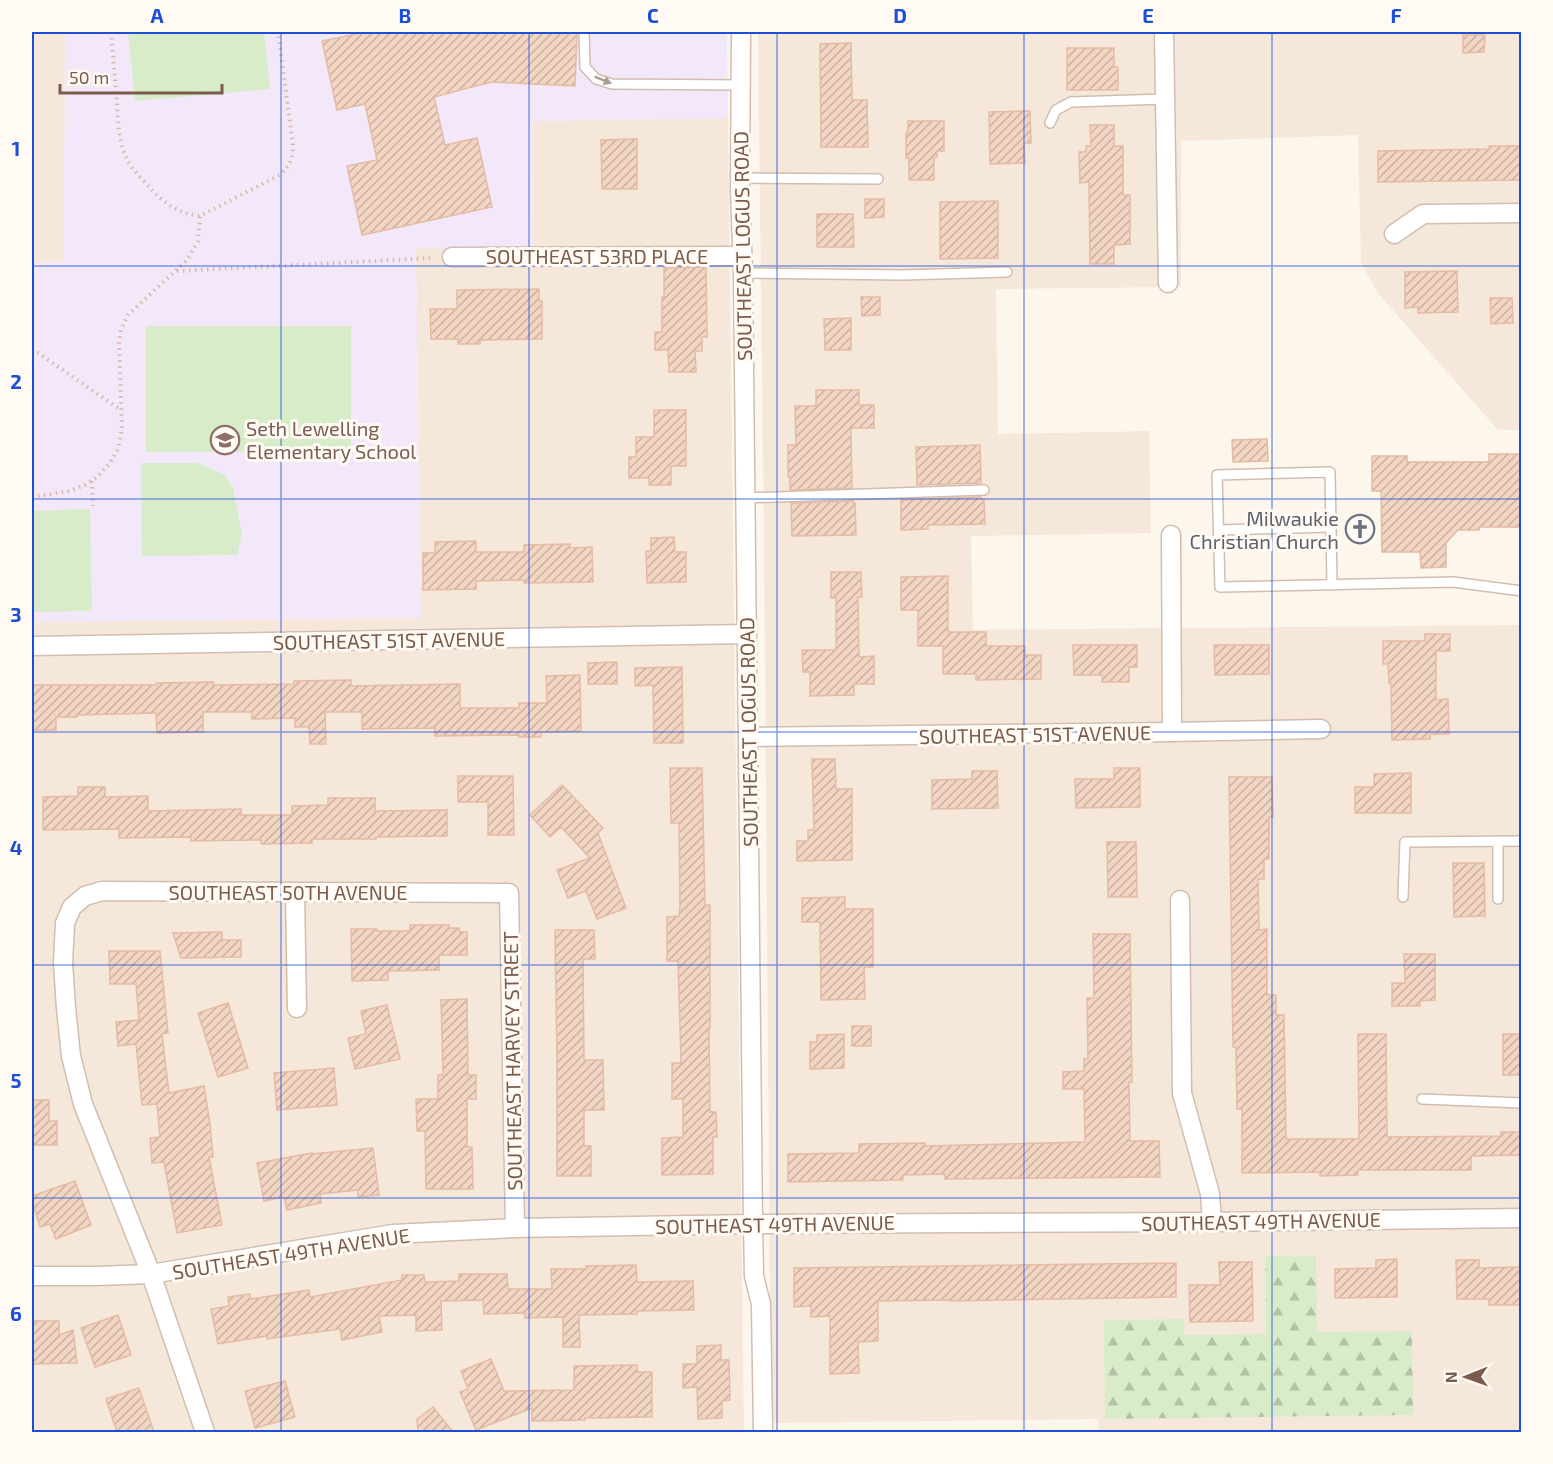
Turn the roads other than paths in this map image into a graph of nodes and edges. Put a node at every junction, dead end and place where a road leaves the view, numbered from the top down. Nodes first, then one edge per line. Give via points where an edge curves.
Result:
1 (584, 32) edge
2 (741, 32) edge
3 (1164, 32) edge
4 (740, 85) junction
5 (1165, 99) junction
6 (1050, 123) dead end
7 (740, 178) junction
8 (878, 179) dead end
9 (1521, 213) edge
10 (1394, 234) dead end
11 (452, 257) road end
12 (742, 264) junction
13 (1007, 272) dead end
14 (1168, 283) dead end
15 (984, 490) dead end
16 (745, 498) junction
17 (1331, 527) junction
18 (1219, 530) junction
19 (1171, 535) dead end
20 (1332, 585) junction
21 (1521, 591) edge
22 (747, 634) junction
23 (32, 646) edge
24 (1321, 729) dead end
25 (1172, 732) junction
26 (748, 737) junction
27 (1498, 841) junction
28 (1521, 841) edge
29 (295, 893) junction
30 (509, 893) joint
31 (1403, 897) dead end
32 (1498, 899) dead end
33 (1180, 900) dead end
34 (297, 1008) dead end
35 (1422, 1099) dead end
36 (1521, 1102) edge
37 (1521, 1218) edge
38 (1212, 1222) junction
39 (753, 1224) junction
40 (515, 1228) junction
41 (151, 1274) junction
42 (32, 1276) edge
43 (205, 1432) edge
44 (763, 1432) edge

1 -> 4 lane via 585,67 596,79 612,84
2 - 4 street, SOUTHEAST LOGUS ROAD
3 - 5 street
4 - 7 street, SOUTHEAST LOGUS ROAD
5 - 6 lane via 1071,102 1056,110
5 - 14 street
7 - 8 lane
7 - 12 street, SOUTHEAST LOGUS ROAD
9 - 10 street via 1423,214
11 - 12 street, SOUTHEAST 53RD PLACE
12 - 13 lane via 903,274
12 - 16 street, SOUTHEAST LOGUS ROAD
15 - 16 lane
16 - 22 street, SOUTHEAST LOGUS ROAD
17 - 18 lane
17 - 18 lane via 1330,472 1319,472 1217,475
17 - 20 lane
18 - 20 lane via 1220,587
19 - 25 street
20 - 21 lane via 1453,582
22 - 23 street, SOUTHEAST 51ST AVENUE
22 - 26 street, SOUTHEAST LOGUS ROAD
24 - 25 street, SOUTHEAST 51ST AVENUE
25 - 26 street, SOUTHEAST 51ST AVENUE
26 - 39 street, SOUTHEAST LOGUS ROAD
27 - 28 lane
27 - 31 lane via 1405,842
27 - 32 lane
29 - 30 street, SOUTHEAST 50TH AVENUE
29 - 34 street
29 - 41 street, SOUTHEAST 50TH AVENUE via 102,891 85,896 72,907 65,923 63,963 71,1056 83,1104
30 - 40 street, SOUTHEAST HARVEY STREET
33 - 38 street via 1182,1093 1210,1194
35 - 36 lane
37 - 38 street, SOUTHEAST 49TH AVENUE
38 - 39 street, SOUTHEAST 49TH AVENUE
39 - 40 street, SOUTHEAST 49TH AVENUE
39 - 44 street, SOUTHEAST LOGUS ROAD via 754,1276 760,1304
40 - 41 street, SOUTHEAST 49TH AVENUE via 393,1234
41 - 42 street, SOUTHEAST 49TH AVENUE
41 - 43 street

